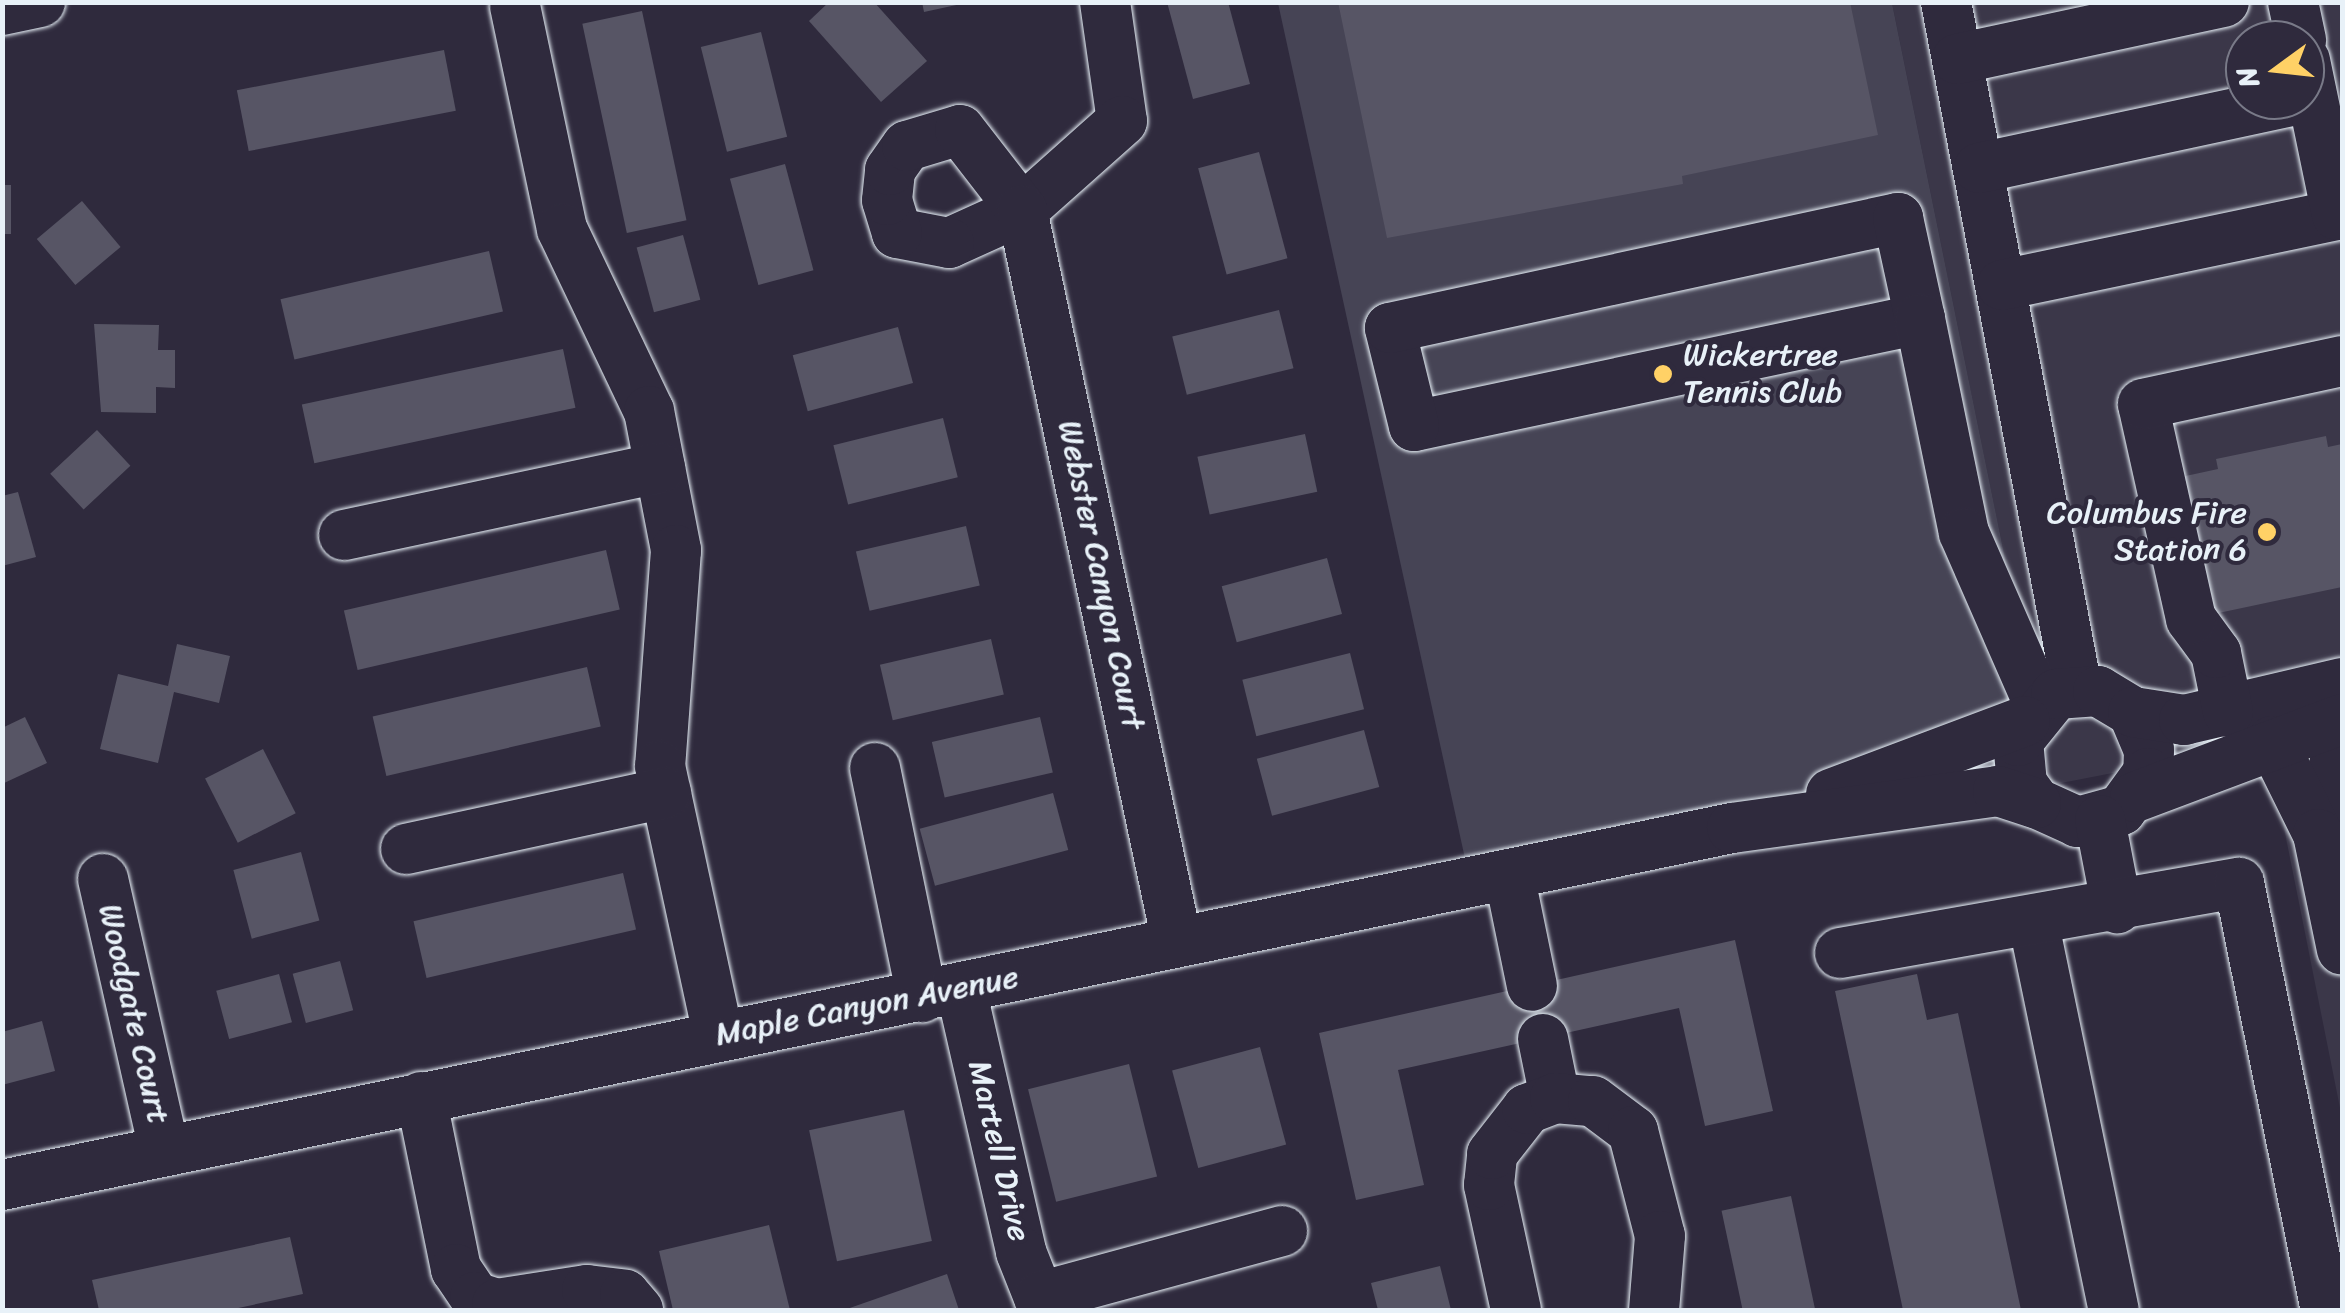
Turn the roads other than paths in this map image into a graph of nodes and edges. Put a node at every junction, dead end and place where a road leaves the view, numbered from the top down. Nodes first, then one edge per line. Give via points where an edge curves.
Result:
1 (40, 2) edge
2 (1106, 2) edge
3 (1946, 2) edge
4 (2224, 2) edge
5 (514, 6) dead end
6 (2, 10) edge
7 (1957, 60) junction
8 (2225, 108) edge
9 (2312, 120) edge
10 (1979, 168) junction
11 (2002, 285) junction
12 (1920, 319) junction
13 (2342, 360) edge
14 (660, 468) junction
15 (344, 536) dead end
16 (2342, 683) edge
17 (2047, 705) junction
18 (2133, 712) junction
19 (2228, 712) junction
20 (2342, 719) edge
21 (2342, 733) edge
22 (2272, 741) junction
23 (875, 768) dead end
24 (666, 792) junction
25 (2036, 803) junction
26 (2118, 808) junction
27 (2334, 826) edge
28 (1732, 828) junction
29 (406, 849) dead end
30 (1509, 874) junction
31 (103, 879) dead end
32 (2117, 908) junction
33 (2034, 926) junction
34 (1176, 942) junction
35 (2342, 950) edge
36 (1840, 953) dead end
37 (1532, 986) dead end
38 (941, 993) junction
39 (718, 1036) junction
40 (1543, 1039) dead end
41 (421, 1097) junction
42 (1555, 1098) junction
43 (164, 1149) junction
44 (2, 1185) edge
45 (1282, 1230) dead end
46 (1041, 1304) edge
47 (638, 1310) edge
48 (1516, 1310) edge
49 (1654, 1310) edge
50 (2114, 1310) edge
51 (2328, 1310) edge

1 - 6 street
2 - 34 street, Webster Canyon Court via 1122,121 1022,210
3 - 7 street
4 - 7 street
5 - 14 street via 562,229 650,411
7 - 10 street
8 - 10 street
9 - 11 street via 2338,216
10 - 11 street
11 - 17 street
12 - 12 street via 1414,426 1390,328 1898,218
12 - 17 street via 1964,532
13 - 19 street via 2143,404 2191,620 2216,653
14 - 15 street
14 - 24 street via 676,550
16 - 19 street
17 - 18 street
17 - 25 street via 2016,762
17 - 28 street, Maple Canyon Avenue
18 - 19 street via 2184,720
18 - 26 street via 2150,750
20 - 22 street
21 - 27 street via 2334,766
22 - 26 street
22 - 27 street
23 - 38 street, Martell Drive
24 - 29 street
24 - 39 street
25 - 26 street, Maple Canyon Avenue via 2055,816
25 - 28 street, Maple Canyon Avenue via 1998,791
26 - 32 street
27 - 35 street
28 - 30 street, Maple Canyon Avenue
30 - 34 street, Maple Canyon Avenue
30 - 37 street
31 - 43 street, Woodgate Court
32 - 33 street
32 - 51 street via 2240,882
33 - 36 street
33 - 50 street
34 - 38 street, Maple Canyon Avenue
38 - 39 street, Maple Canyon Avenue
38 - 46 street, Martell Drive
39 - 41 street, Maple Canyon Avenue
40 - 42 street
41 - 43 street, Maple Canyon Avenue
41 - 47 street via 456,1269 476,1297 496,1304 587,1290 625,1295
42 - 48 street via 1526,1109 1492,1154 1489,1186
42 - 49 street via 1593,1101 1633,1132 1660,1236
43 - 44 street, Maple Canyon Avenue
45 - 46 street

